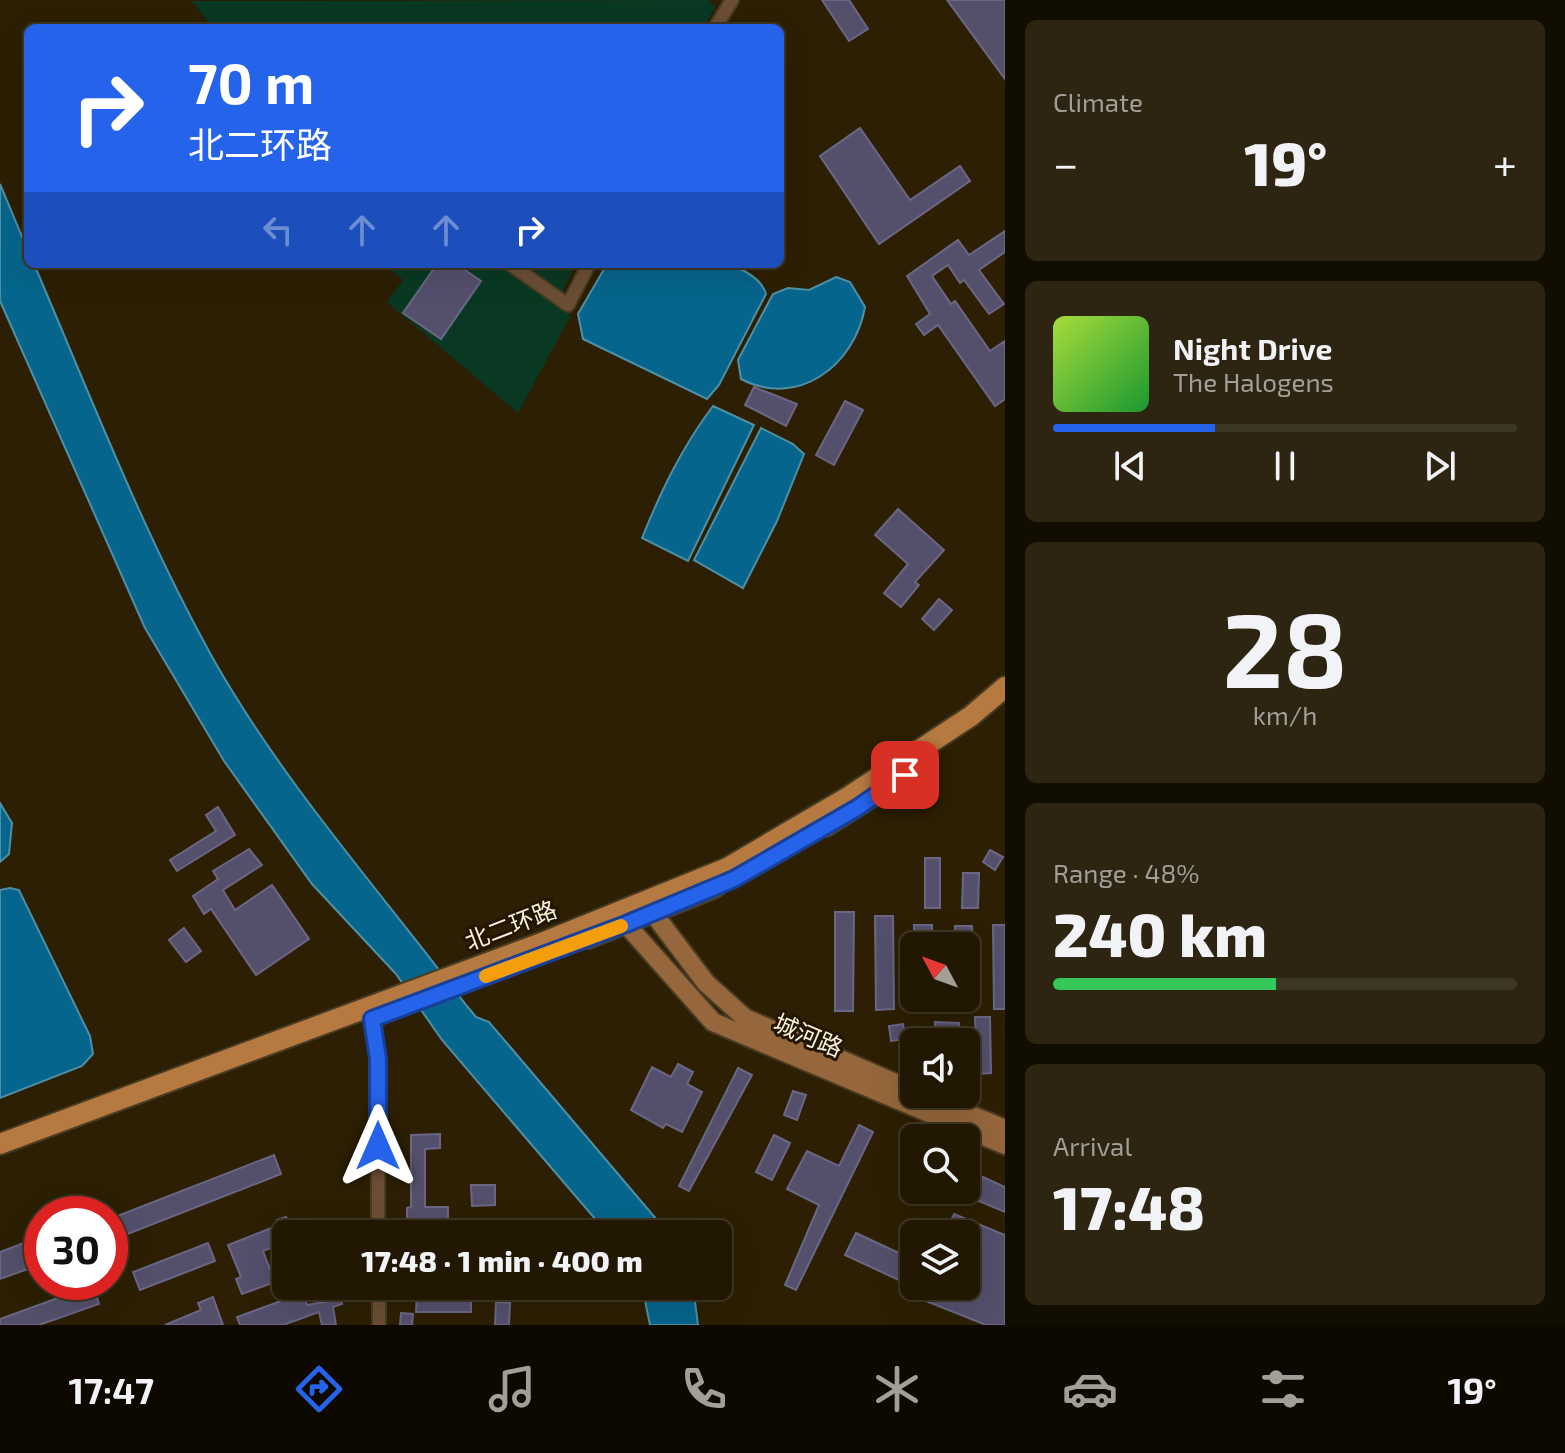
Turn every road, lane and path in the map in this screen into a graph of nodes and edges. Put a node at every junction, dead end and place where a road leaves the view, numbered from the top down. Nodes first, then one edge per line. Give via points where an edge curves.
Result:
1 (732, 0) edge
2 (717, 24) edge
3 (516, 268) edge
4 (587, 268) edge
5 (1005, 687) edge
6 (1005, 703) edge
7 (653, 913) junction
8 (626, 924) junction
9 (464, 978) junction
10 (389, 1006) junction
11 (372, 1019) junction
12 (900, 1085) edge
13 (954, 1108) edge
14 (1005, 1129) edge
15 (0, 1144) edge
16 (1005, 1145) edge
17 (0, 1158) edge
18 (378, 1220) edge
19 (379, 1300) edge
20 (379, 1325) edge

1 - 2 street
3 - 4 street via 568,305
5 - 9 main road, 北二环路 via 971,716 848,797 727,868
6 - 7 main road, 北二环路 via 857,808 734,879
7 - 8 main road, 北二环路
7 - 12 main road, 城河路 via 706,983 745,1018
8 - 9 main road, 北二环路
8 - 16 main road, 城河路 via 713,1022
9 - 10 main road, 北二环路
10 - 11 main road, 北二环路
10 - 15 main road, 北二环路
11 - 17 main road, 北二环路
11 - 18 street via 378,1059
13 - 14 main road
19 - 20 street

